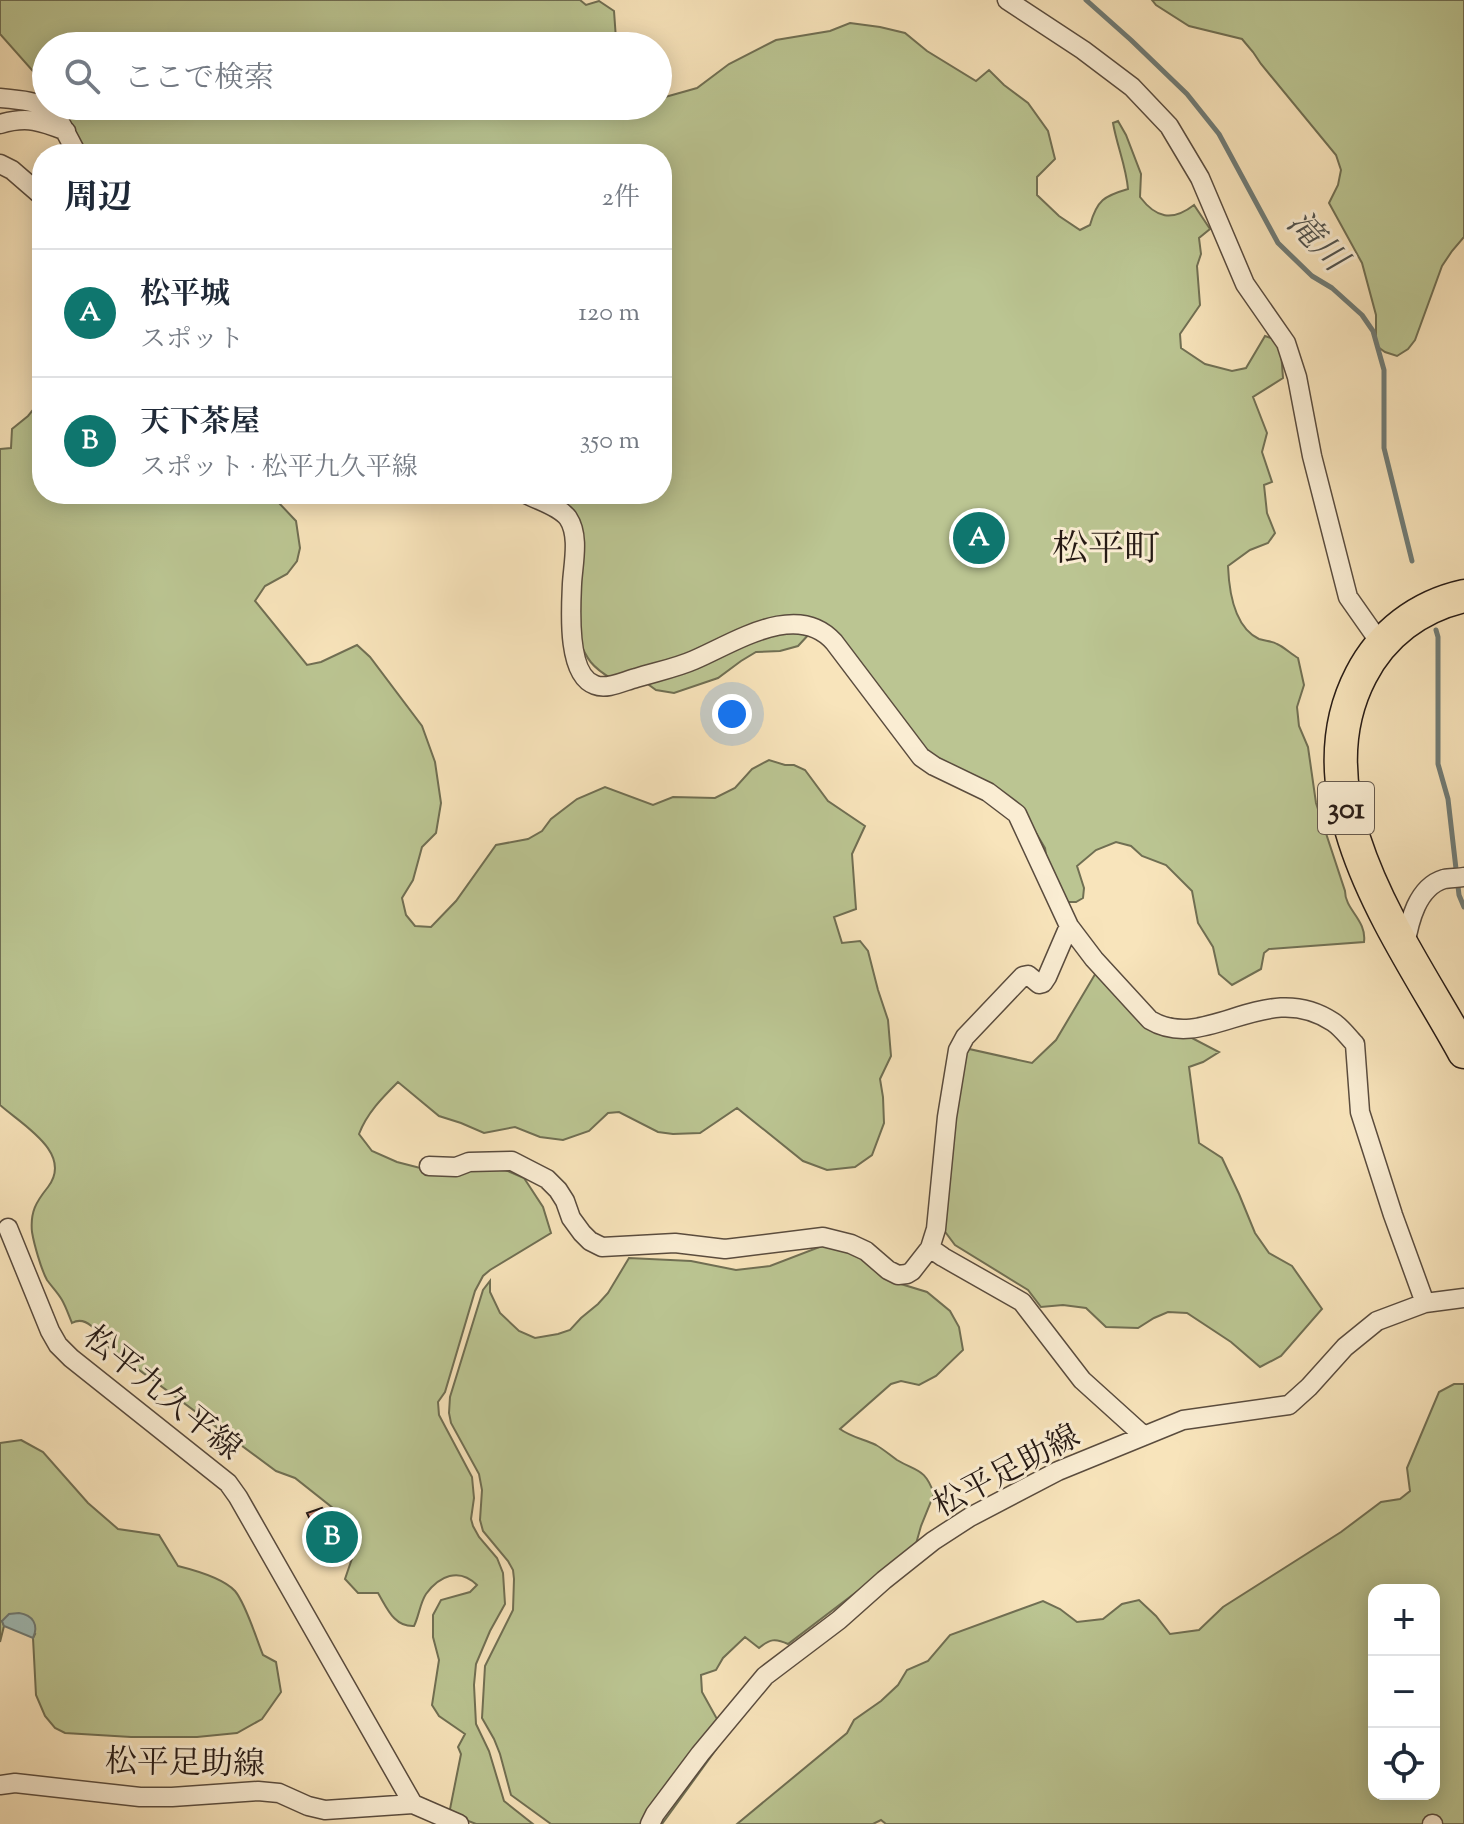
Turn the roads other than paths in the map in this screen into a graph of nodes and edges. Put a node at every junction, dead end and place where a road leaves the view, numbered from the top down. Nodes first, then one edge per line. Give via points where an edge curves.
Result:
1 (1007, 0) edge
2 (0, 98) edge
3 (32, 102) edge
4 (32, 120) edge
5 (33, 120) edge
6 (60, 120) edge
7 (0, 124) edge
8 (66, 131) junction
9 (72, 144) edge
10 (0, 164) edge
11 (32, 187) edge
12 (547, 504) edge
13 (1464, 596) edge
14 (1381, 644) junction
15 (1459, 878) edge
16 (1069, 926) junction
17 (1405, 948) junction
18 (1464, 1052) edge
19 (429, 1166) dead end
20 (8, 1228) dead end
21 (930, 1248) junction
22 (1464, 1298) edge
23 (1425, 1303) junction
24 (1144, 1436) junction
25 (0, 1785) edge
26 (413, 1804) junction
27 (459, 1824) edge
28 (650, 1824) edge

1 - 14 street via 1132,87 1169,126 1200,178 1245,284 1286,343 1348,597
2 - 3 street
4 - 7 street
5 - 8 street
6 - 8 street
8 - 9 street
10 - 11 street
12 - 16 street via 571,523 572,635 580,673 590,683 613,685 690,662 770,627 815,628 834,642 921,757 988,792 1017,814
13 - 14 highway, 301 via 1407,620
14 - 17 highway, 301 via 1354,688 1342,727 1343,793 1350,827 1378,899
15 - 17 street via 1435,883 1419,900
16 - 21 street via 1043,983 1023,976 958,1050
16 - 23 street via 1140,1010 1161,1027 1201,1027 1289,1006 1334,1022 1345,1033 1355,1044 1360,1112
17 - 18 highway, 301
19 - 21 street via 512,1161 547,1179 576,1225 602,1247 675,1243 725,1249 823,1237 866,1251 898,1275 912,1271
20 - 26 street, 松平九久平線 via 58,1345 228,1483 238,1497
21 - 24 street via 1022,1302 1082,1380
22 - 23 street, 松平足助線
23 - 24 street, 松平足助線 via 1377,1321 1289,1405 1183,1420
24 - 28 street, 松平足助線 via 1058,1471 933,1541 765,1676
25 - 26 street, 松平足助線 via 140,1797 258,1791 325,1810
26 - 27 street, 松平足助線

